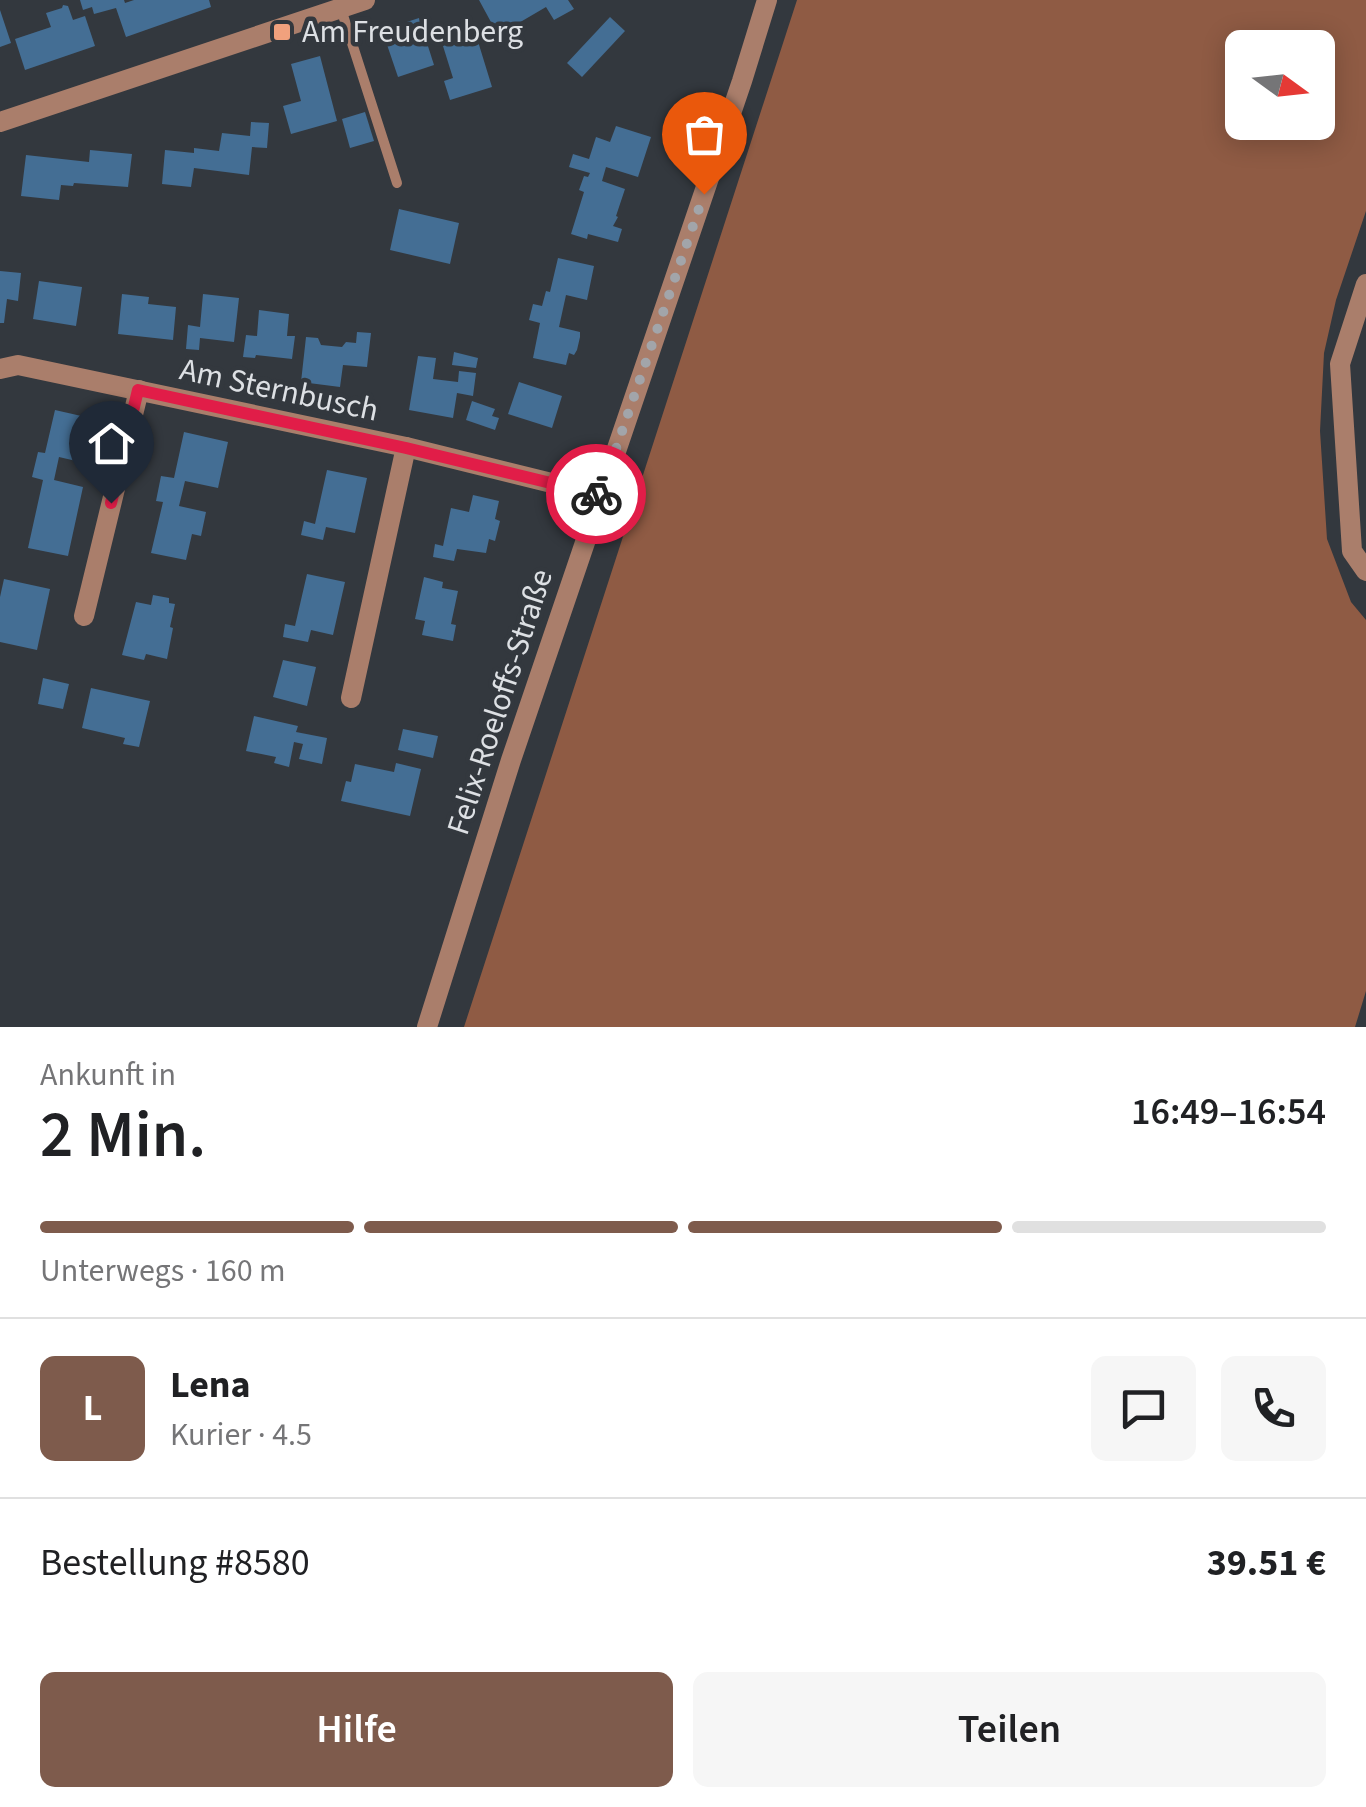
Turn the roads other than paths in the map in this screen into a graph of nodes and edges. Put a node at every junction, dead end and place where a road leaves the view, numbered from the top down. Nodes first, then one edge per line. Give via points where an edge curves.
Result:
1 (365, 0) edge
2 (768, 0) edge
3 (341, 8) junction
4 (0, 122) edge
5 (397, 183) dead end
6 (1366, 284) edge
7 (0, 368) edge
8 (138, 390) junction
9 (406, 448) junction
10 (600, 495) junction
11 (1366, 570) edge
12 (84, 616) dead end
13 (351, 698) dead end
14 (427, 1027) edge

1 - 3 street
2 - 10 street, Felix-Roeloffs-Straße
3 - 4 street
3 - 5 lane
6 - 11 street via 1340,364 1352,551
7 - 8 street, Am Sternbusch via 18,364
8 - 9 street, Am Sternbusch
8 - 12 street, Am Sternbusch
9 - 10 street, Am Sternbusch
9 - 13 street, Am Sternbusch
10 - 14 street, Felix-Roeloffs-Straße

